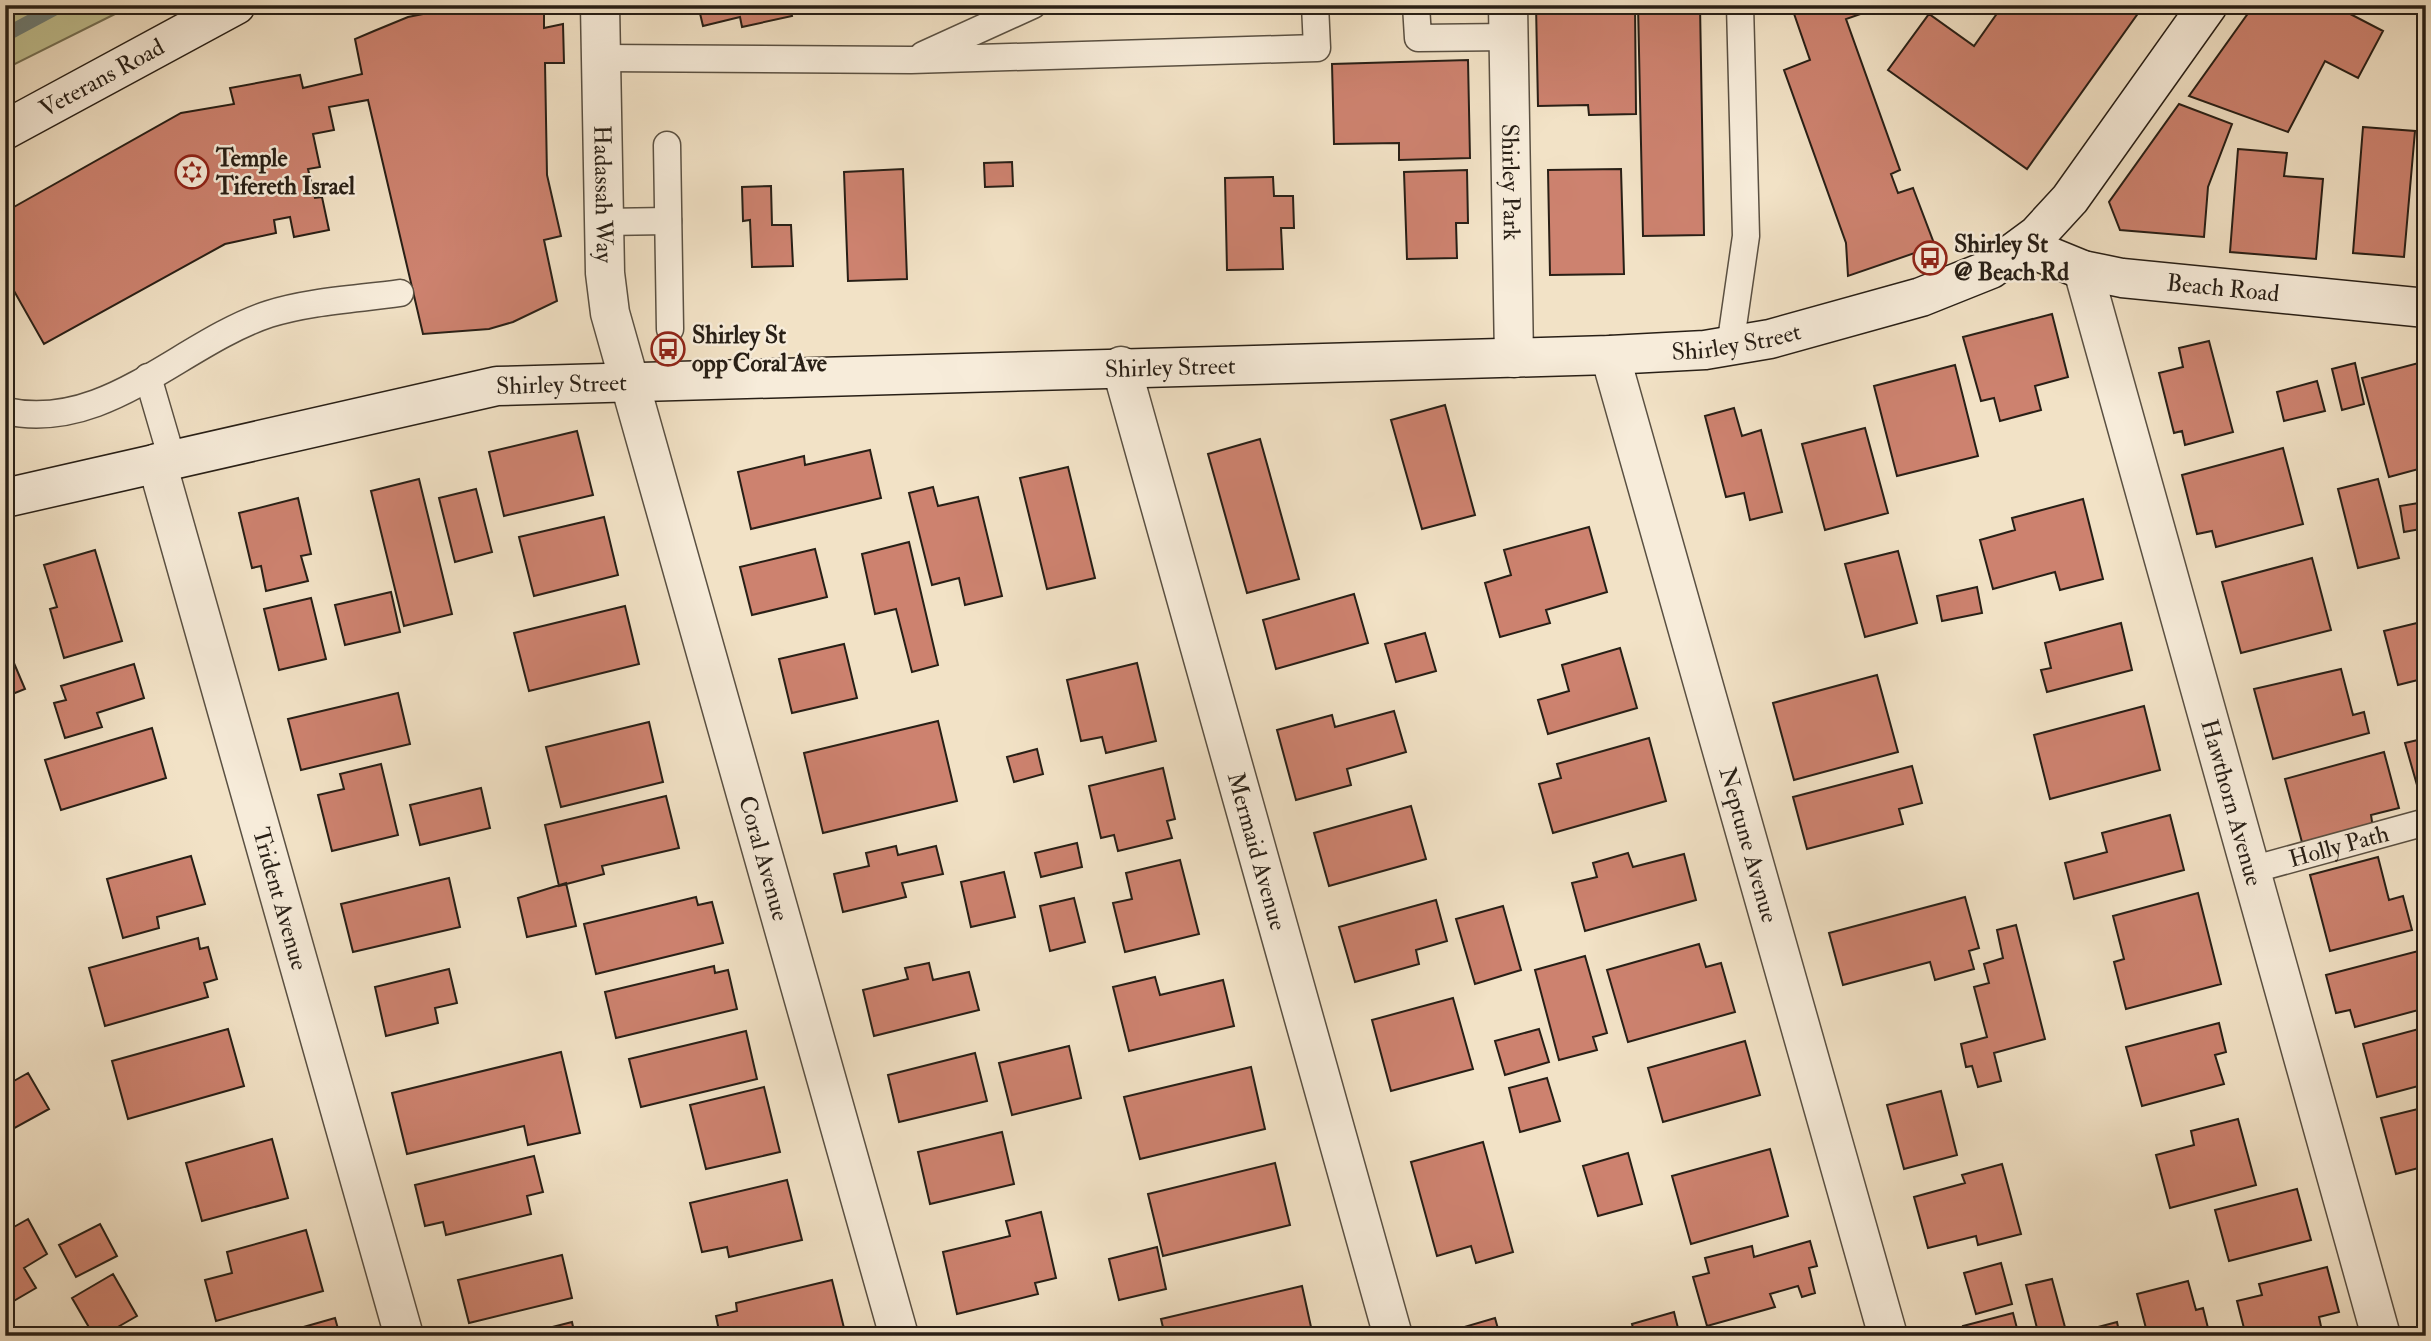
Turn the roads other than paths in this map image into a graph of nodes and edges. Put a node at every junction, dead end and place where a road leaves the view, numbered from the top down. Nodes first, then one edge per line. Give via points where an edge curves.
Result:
1 (236, 5) edge
2 (600, 5) edge
3 (1033, 5) edge
4 (1315, 5) edge
5 (1416, 5) edge
6 (1740, 5) edge
7 (2208, 5) edge
8 (1508, 21) edge
9 (601, 58) junction
10 (911, 60) junction
11 (5, 130) edge
12 (667, 145) dead end
13 (668, 221) junction
14 (604, 222) junction
15 (2024, 246) junction
16 (2083, 270) junction
17 (401, 293) dead end
18 (2426, 308) edge
19 (670, 329) dead end
20 (1730, 347) junction
21 (1610, 355) junction
22 (1514, 358) junction
23 (1121, 366) junction
24 (148, 377) junction
25 (629, 380) junction
26 (5, 411) edge
27 (165, 461) junction
28 (5, 498) edge
29 (2426, 822) edge
30 (2251, 870) junction
31 (404, 1336) edge
32 (899, 1336) edge
33 (1393, 1336) edge
34 (1888, 1336) edge
35 (2381, 1336) edge

1 - 11 street, Veterans Road
2 - 9 street, Hadassah Way
3 - 10 lane
4 - 10 lane via 1317,48
5 - 8 lane via 1418,38
6 - 20 lane via 1746,236
7 - 15 street, Shirley Street via 2070,199
8 - 22 street, Shirley Park
9 - 10 lane
9 - 14 street, Hadassah Way
12 - 13 lane
13 - 14 lane
13 - 19 lane
14 - 25 street, Hadassah Way via 607,294
15 - 16 street, Beach Road
15 - 20 street, Shirley Street via 1991,269 1939,292
16 - 18 street, Beach Road via 2122,278
16 - 30 street, Hawthorn Avenue
17 - 24 lane via 268,314
20 - 21 street, Shirley Street
21 - 22 street, Shirley Street
21 - 34 street, Neptune Avenue
22 - 23 street, Shirley Street
23 - 25 street, Shirley Street
23 - 33 street, Mermaid Avenue
24 - 26 lane via 70,413 35,416
24 - 27 lane
25 - 27 street, Shirley Street via 469,390
25 - 32 street, Coral Avenue
27 - 28 street, Shirley Street
27 - 31 street, Trident Avenue
29 - 30 lane, Holly Path
30 - 35 street, Hawthorn Avenue

